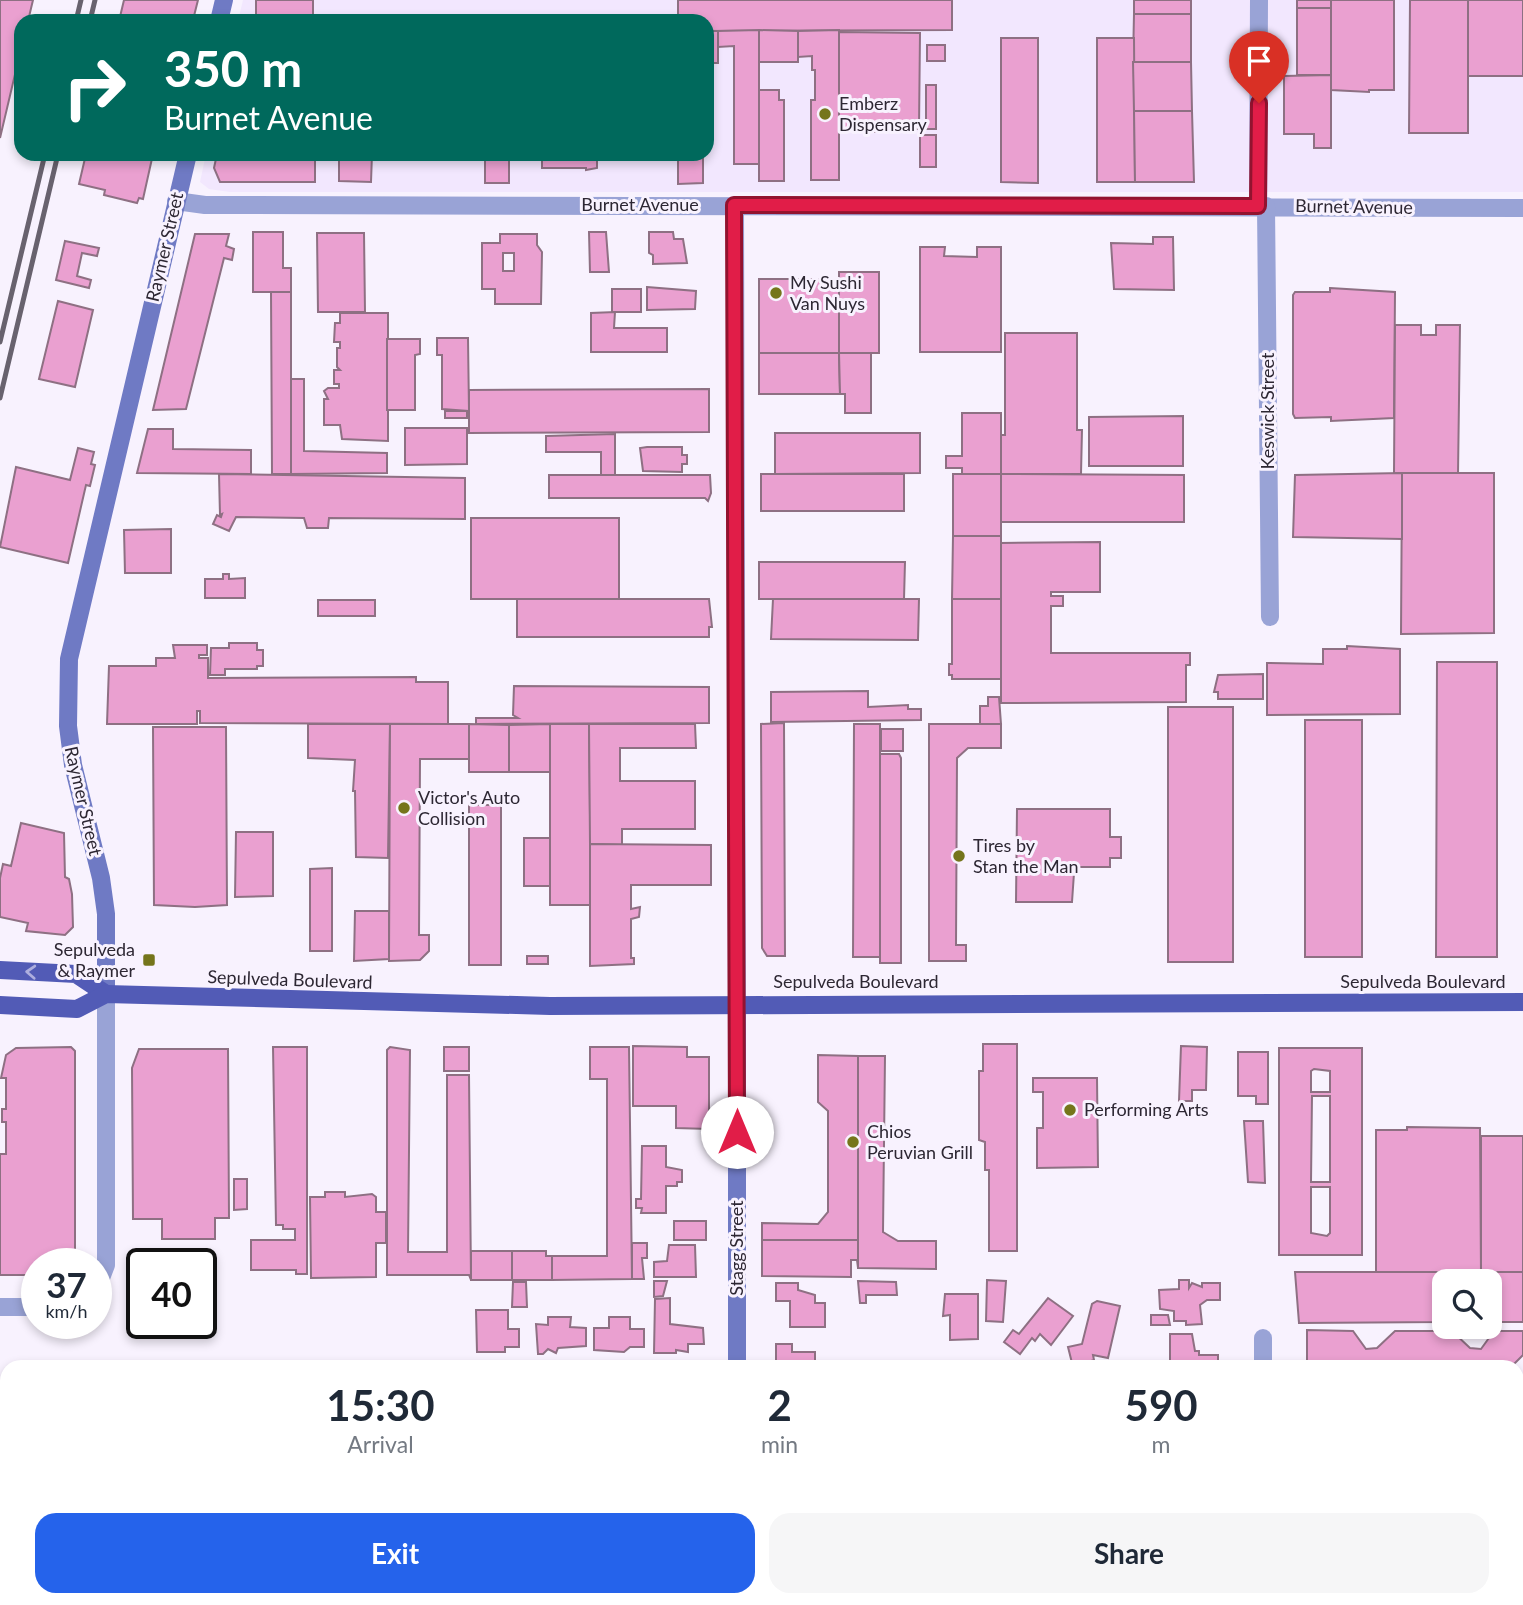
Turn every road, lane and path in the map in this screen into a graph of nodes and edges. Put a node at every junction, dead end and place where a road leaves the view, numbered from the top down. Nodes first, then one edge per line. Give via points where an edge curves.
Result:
1 (1259, 0) edge
2 (185, 161) edge
3 (176, 201) junction
4 (734, 205) junction
5 (1262, 206) junction
6 (1523, 208) edge
7 (1269, 617) dead end
8 (0, 970) edge
9 (106, 994) junction
10 (1523, 1002) edge
11 (737, 1004) junction
12 (0, 1005) edge
13 (106, 1248) edge
14 (0, 1307) edge
15 (21, 1307) edge
16 (1263, 1338) dead end
17 (737, 1360) edge
18 (1263, 1360) edge

1 - 5 street, Keswick Street
2 - 3 street, Raymer Street
3 - 4 street, Burnet Avenue via 205,205
3 - 9 street, Raymer Street via 69,659 71,752 106,914
4 - 5 street, Burnet Avenue
4 - 11 street, Stagg Street
5 - 6 street, Burnet Avenue
5 - 7 street, Keswick Street
9 -> 8 main road via 76,974
9 - 11 main road, Sepulveda Boulevard via 445,1005
9 - 12 main road, Sepulveda Boulevard via 77,1009
9 - 13 street, Raymer Street
10 - 11 main road, Sepulveda Boulevard
11 - 17 street, Stagg Street
14 - 15 street
16 - 18 street

